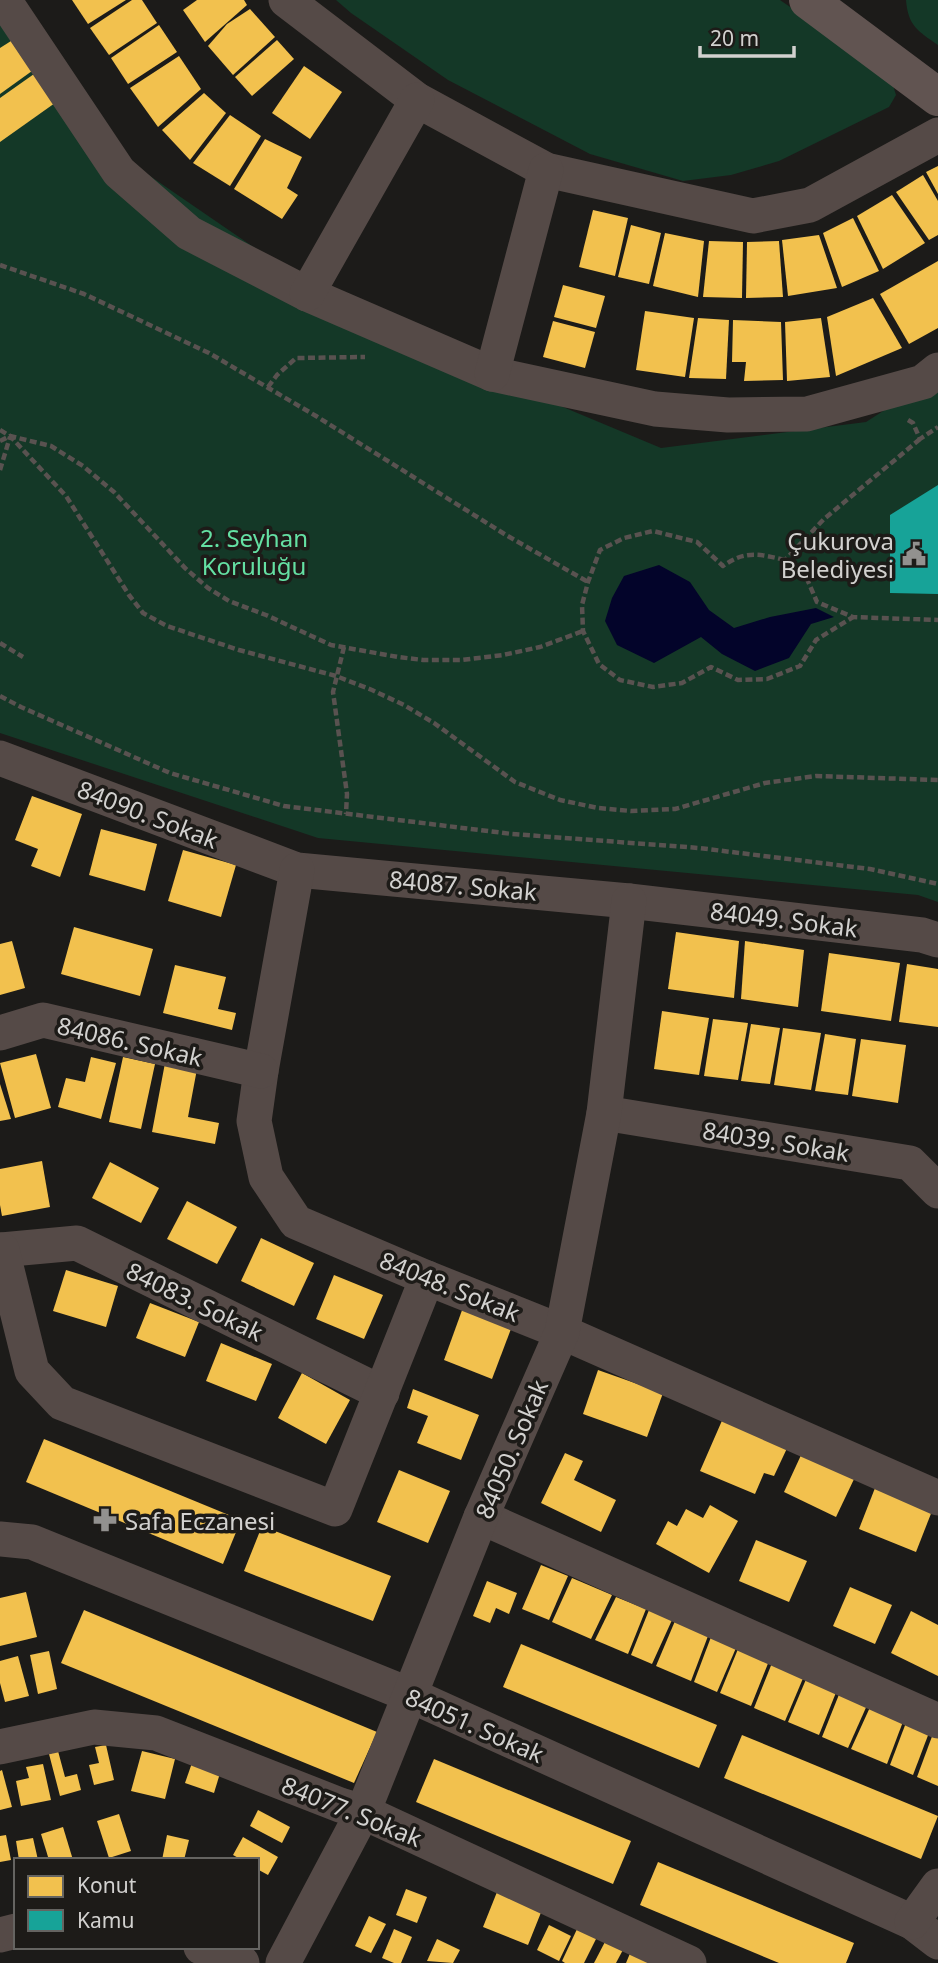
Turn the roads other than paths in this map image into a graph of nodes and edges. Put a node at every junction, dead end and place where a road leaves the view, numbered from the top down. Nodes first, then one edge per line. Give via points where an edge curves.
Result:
1 (4, 0) edge
2 (286, 0) edge
3 (819, 2) edge
4 (938, 97) edge
5 (417, 100) junction
6 (938, 135) edge
7 (546, 170) junction
8 (307, 294) junction
9 (938, 370) edge
10 (492, 374) junction
11 (0, 758) edge
12 (297, 870) junction
13 (629, 901) junction
14 (938, 940) edge
15 (0, 1033) edge
16 (261, 1071) junction
17 (604, 1113) junction
18 (938, 1191) edge
19 (1, 1250) edge
20 (427, 1278) junction
21 (562, 1332) junction
22 (382, 1393) junction
23 (938, 1498) edge
24 (481, 1517) junction
25 (0, 1539) edge
26 (410, 1695) junction
27 (938, 1721) edge
28 (0, 1747) edge
29 (363, 1812) junction
30 (938, 1886) edge
31 (925, 1932) edge
32 (206, 1949) edge
33 (242, 1963) edge
34 (283, 1963) edge
35 (689, 1963) edge

1 - 8 street via 119,172 189,233
2 - 5 street
3 - 4 main road
5 - 7 street
5 - 8 street
6 - 7 street via 810,205 753,216
7 - 10 street
8 - 10 street
9 - 10 street via 923,382 807,414 728,415 655,409
11 - 12 street, 84090. Sokak
12 - 13 street, 84087. Sokak
12 - 16 street, 84048. Sokak
13 - 14 street, 84049. Sokak
13 - 17 street, 84050. Sokak
15 - 16 street, 84086. Sokak via 43,1020
16 - 20 street, 84048. Sokak via 254,1121 266,1177 296,1222
17 - 18 street, 84039. Sokak via 910,1163
17 - 21 street, 84050. Sokak
19 - 22 street, 84083. Sokak via 77,1243
19 - 22 street via 32,1371 62,1402 335,1509
20 - 21 street, 84048. Sokak
20 - 22 street
21 - 23 street, 84048. Sokak
21 - 24 street, 84050. Sokak
24 - 26 street, 84050. Sokak
24 - 27 street
25 - 26 street, 84051. Sokak via 32,1542
26 - 29 street, 84050. Sokak
26 - 31 street, 84051. Sokak
28 - 29 street, 84077. Sokak via 94,1727 156,1733
29 - 34 street, 84050. Sokak
29 - 35 street, 84077. Sokak
30 - 31 street
32 - 33 street

